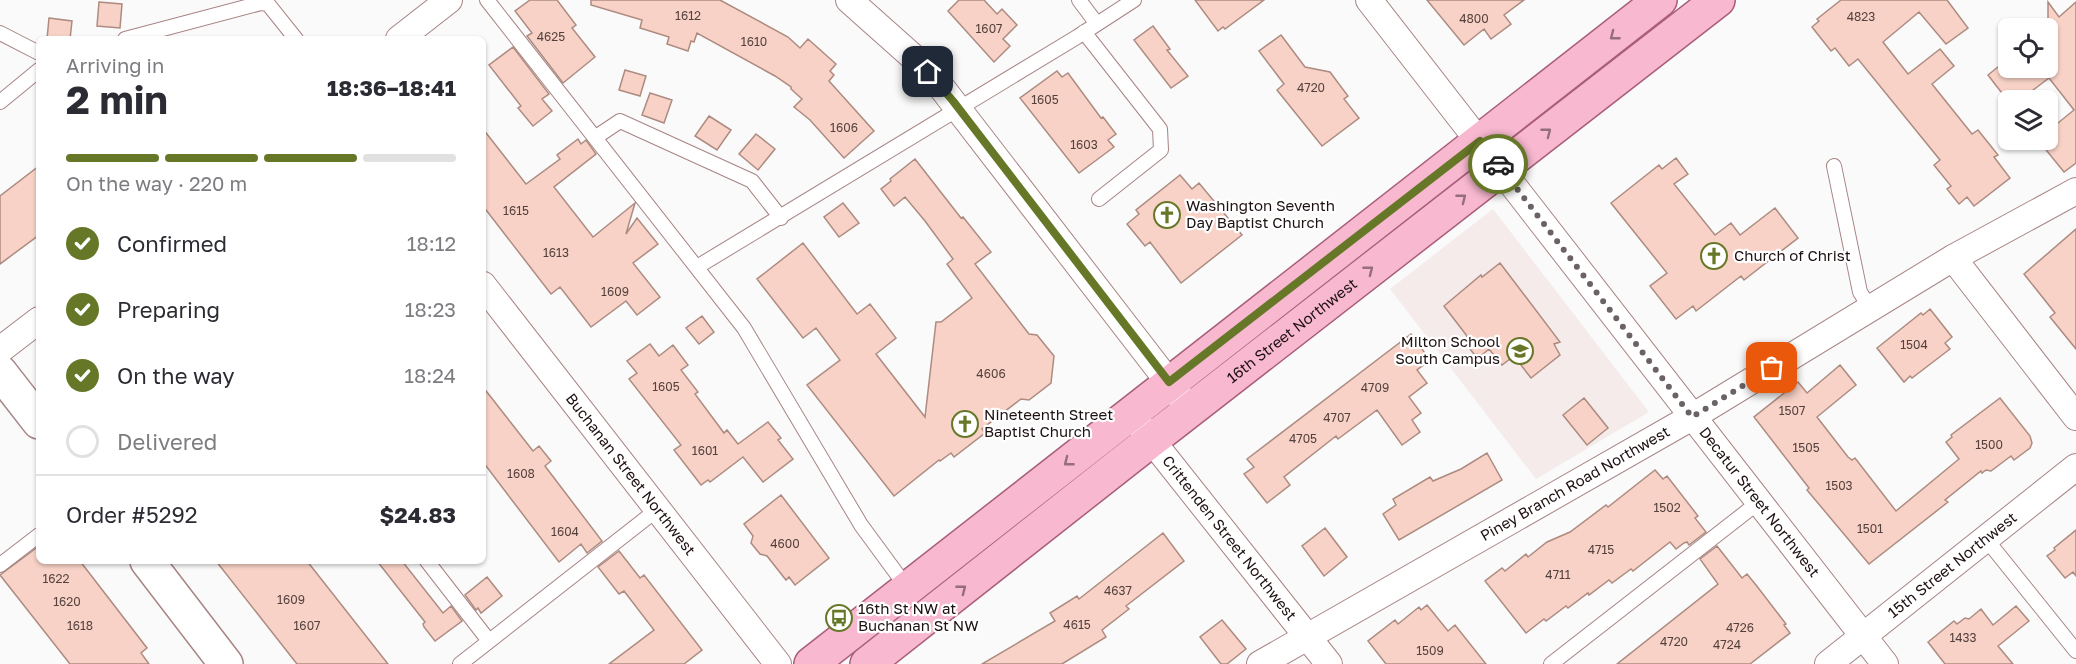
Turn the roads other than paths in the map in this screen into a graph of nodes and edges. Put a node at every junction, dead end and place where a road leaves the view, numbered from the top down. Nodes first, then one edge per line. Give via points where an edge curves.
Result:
1 (449, 0) edge
2 (487, 0) edge
3 (849, 0) edge
4 (1079, 0) edge
5 (1134, 0) edge
6 (1369, 0) edge
7 (1660, 0) edge
8 (1718, 0) edge
9 (1097, 24) junction
10 (1084, 32) junction
11 (0, 33) edge
12 (136, 36) edge
13 (294, 36) edge
14 (403, 36) edge
15 (36, 51) edge
16 (36, 72) edge
17 (0, 102) edge
18 (959, 109) junction
19 (596, 137) junction
20 (1480, 141) junction
21 (1834, 165) dead end
22 (1501, 169) junction
23 (2076, 191) edge
24 (1099, 199) dead end
25 (781, 218) junction
26 (1953, 258) junction
27 (697, 267) junction
28 (486, 289) edge
29 (1870, 308) junction
30 (36, 322) edge
31 (0, 350) edge
32 (0, 372) edge
33 (1169, 382) junction
34 (1191, 410) junction
35 (1130, 412) junction
36 (1692, 417) junction
37 (2076, 417) edge
38 (36, 418) edge
39 (1151, 440) junction
40 (2076, 467) edge
41 (1759, 502) junction
42 (658, 509) junction
43 (36, 537) edge
44 (1986, 539) junction
45 (149, 564) edge
46 (429, 564) edge
47 (0, 565) edge
48 (908, 589) junction
49 (1307, 636) junction
50 (1864, 637) junction
51 (489, 641) junction
52 (2076, 651) edge
53 (226, 664) edge
54 (460, 664) edge
55 (778, 664) edge
56 (811, 664) edge
57 (867, 664) edge
58 (1260, 664) edge
59 (1329, 664) edge
60 (1551, 664) edge
61 (1828, 664) edge
62 (1885, 664) edge

1 - 14 street
2 - 19 lane
3 - 18 street via 913,57
4 - 9 lane
5 - 9 lane
6 - 20 street, Decatur Street Northwest
7 -> 20 main road
22 -> 8 main road, 16th Street Northwest
9 - 10 lane
10 - 18 lane
10 - 24 lane via 1160,129 1161,150
11 - 15 lane
12 - 13 lane via 261,3 268,4
16 - 17 lane
18 - 25 lane
18 - 33 street
19 - 25 lane via 620,121 752,181
19 - 27 lane
20 - 22 street, Decatur Street Northwest
20 - 33 main road
21 - 29 lane via 1860,292
34 -> 22 main road, 16th Street Northwest
22 - 36 street, Decatur Street Northwest
23 - 26 street, Piney Branch Road Northwest
25 - 27 lane
26 - 29 street, Piney Branch Road Northwest
26 - 37 street
27 - 48 lane via 744,328 861,525
28 - 42 street, Buchanan Street Northwest
29 - 36 street, Piney Branch Road Northwest
30 - 31 street
32 - 38 street
33 - 34 street
33 - 35 main road
34 - 39 main road, 16th Street Northwest
35 - 39 street, Crittenden Street Northwest
35 -> 48 main road
36 - 41 street, Decatur Street Northwest
36 - 49 street, Piney Branch Road Northwest
39 - 49 street, Crittenden Street Northwest
57 -> 39 main road, 16th Street Northwest
40 - 44 street, 15th Street Northwest
41 - 50 street, Decatur Street Northwest
41 - 60 lane
42 - 51 lane
42 - 55 street, Buchanan Street Northwest
43 - 47 lane
44 - 50 street, 15th Street Northwest
44 - 52 lane
45 - 53 street
46 - 51 lane
48 - 56 main road
49 - 58 street, Piney Branch Road Northwest
49 - 59 street, Crittenden Street Northwest
50 - 61 street, 15th Street Northwest
50 - 62 street, Decatur Street Northwest
51 - 54 lane

